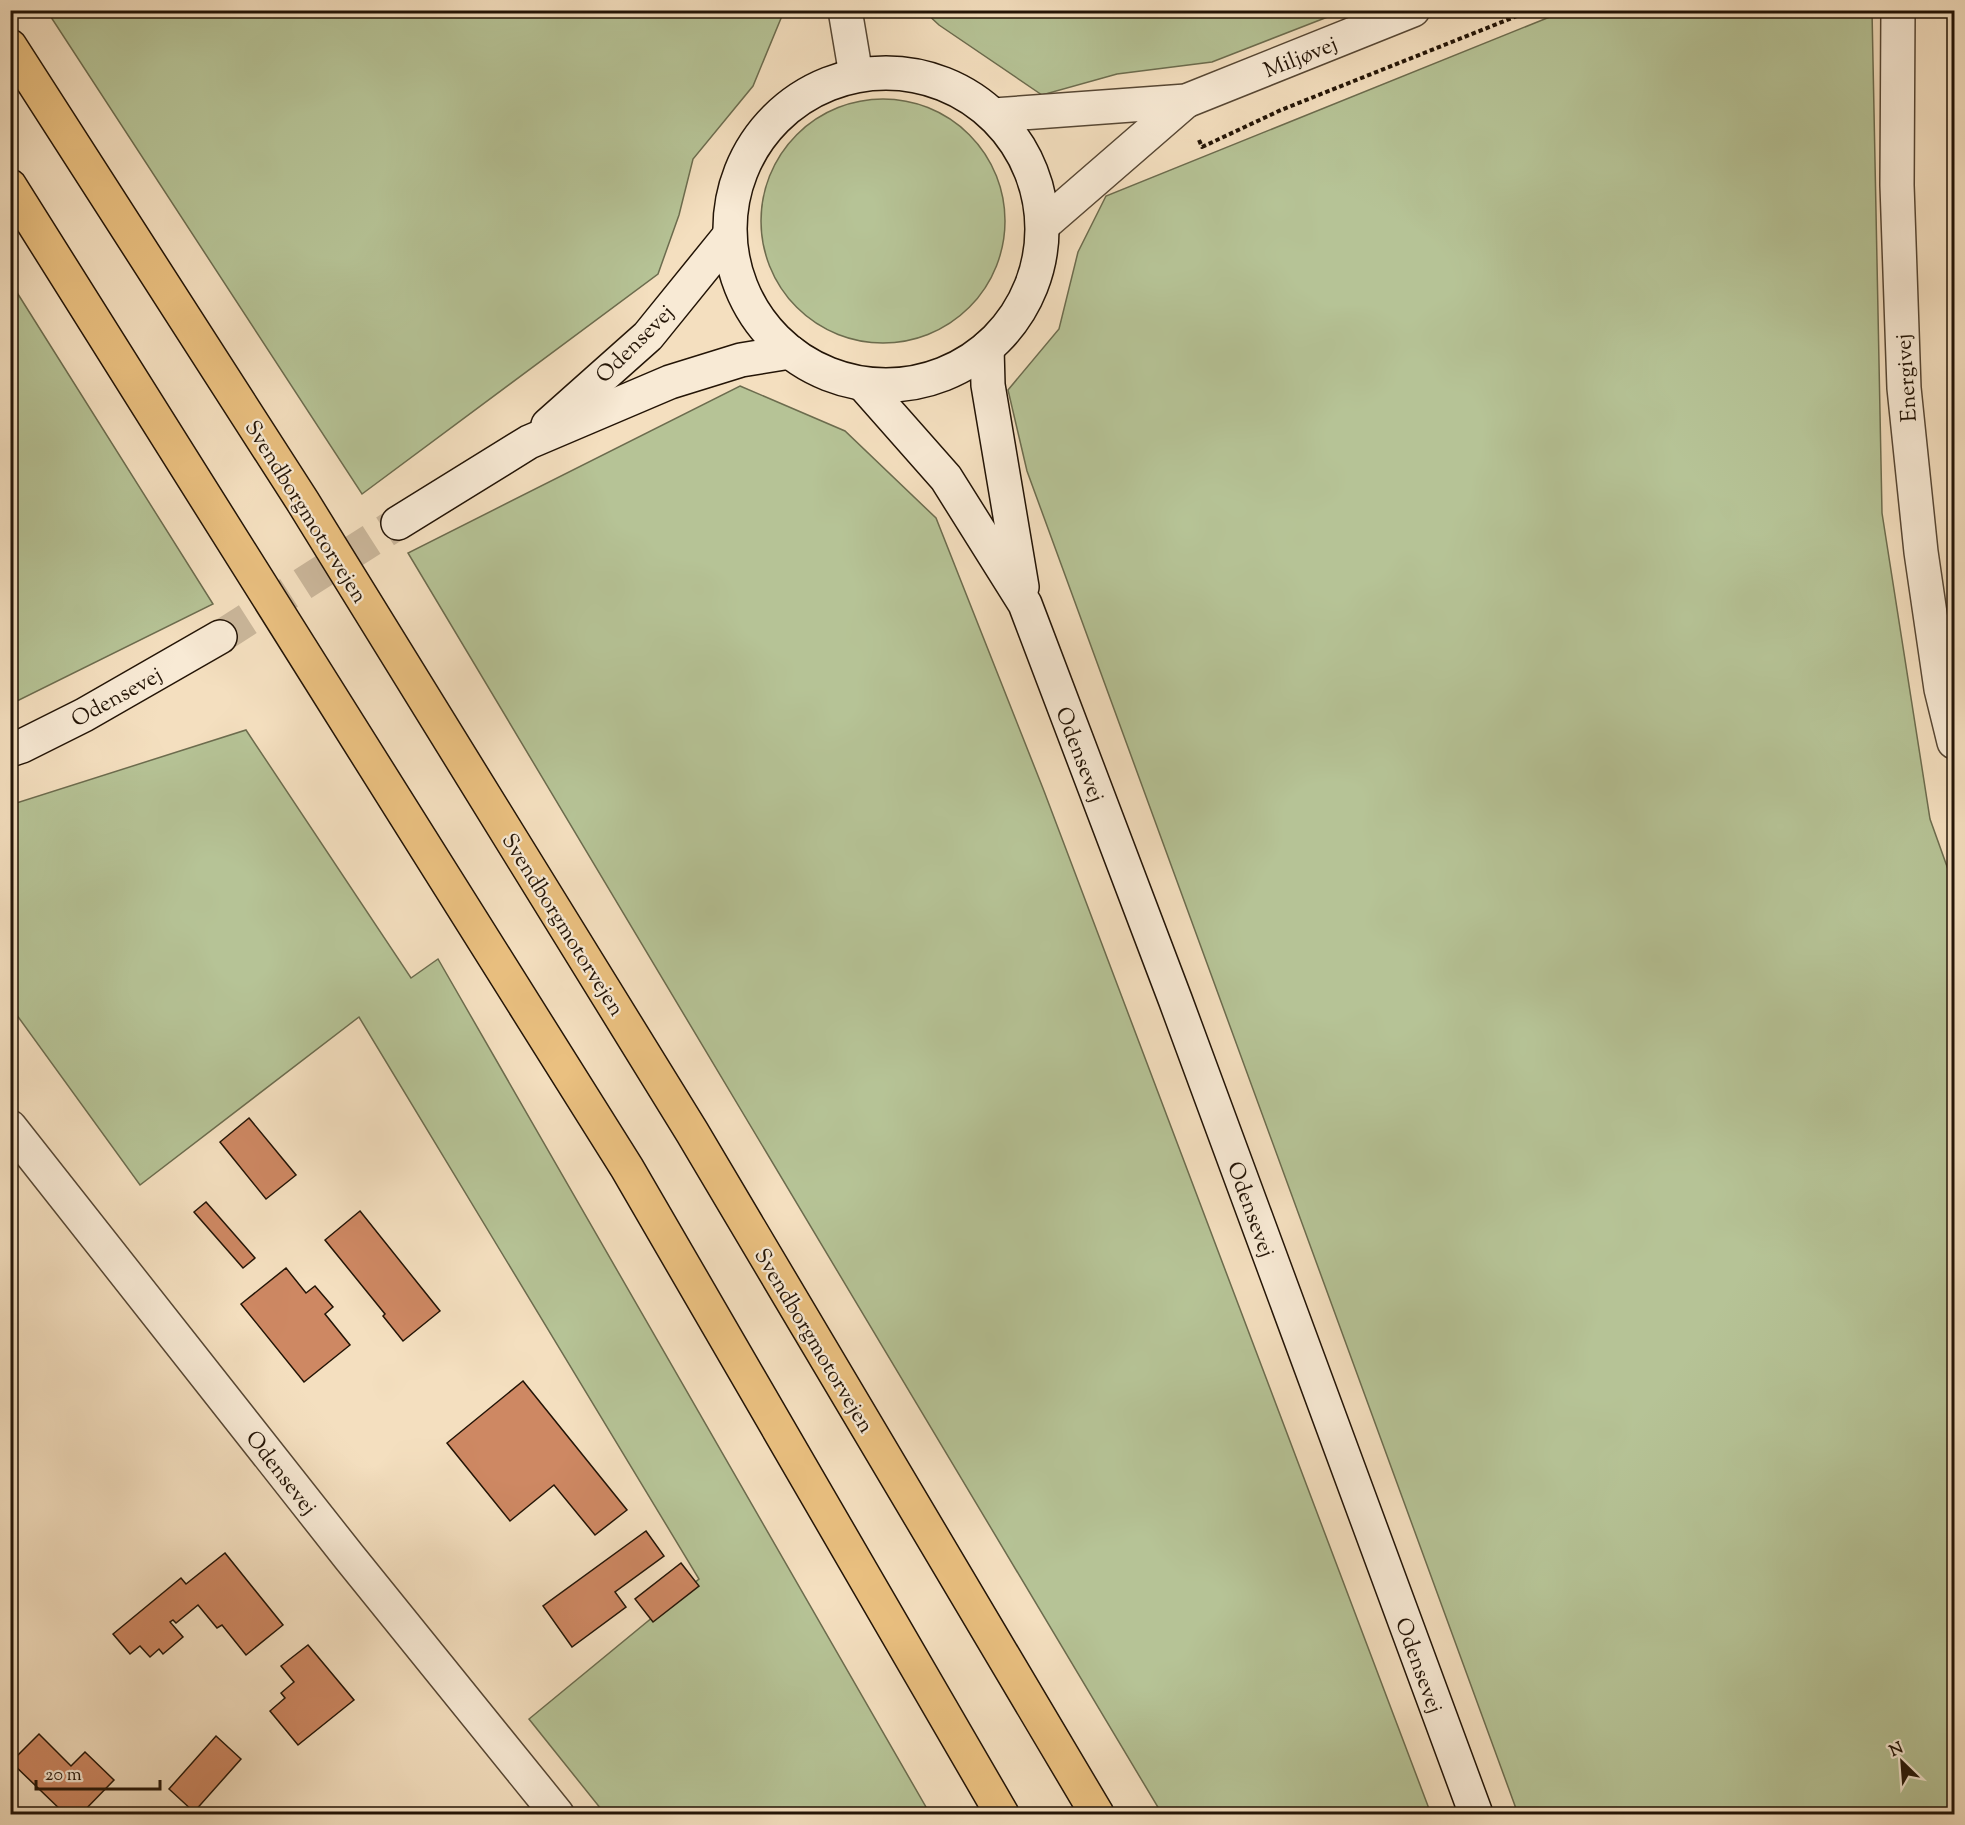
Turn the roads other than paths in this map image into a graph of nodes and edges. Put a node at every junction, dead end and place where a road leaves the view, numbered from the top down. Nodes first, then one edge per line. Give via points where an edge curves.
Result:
1 (845, 10) edge
2 (1413, 10) edge
3 (1898, 10) edge
4 (10, 46) edge
5 (856, 75) junction
6 (1185, 101) junction
7 (994, 115) junction
8 (10, 186) edge
9 (1043, 225) junction
10 (729, 236) junction
11 (987, 348) junction
12 (790, 352) junction
13 (863, 384) junction
14 (529, 442) junction
15 (398, 523) tunnel mouth
16 (1025, 604) junction
17 (220, 637) tunnel mouth
18 (1954, 742) edge
19 (10, 750) edge
20 (10, 1127) edge
21 (557, 1815) edge
22 (1002, 1815) edge
23 (1096, 1815) edge
24 (1476, 1815) edge

1 - 5 main road
2 - 6 main road, Miljøvej
3 - 18 main road, Energivej via 1897,185 1904,388 1921,552 1941,689
4 - 23 highway, Svendborgmotorvejen via 303,502 692,1132
5 - 7 main road via 893,72 930,78 964,93
5 - 10 main road via 805,96 778,116 750,151 734,192
6 - 7 main road, Miljøvej
6 - 9 main road, Miljøvej
7 - 9 main road via 1030,165
8 - 22 highway via 627,1168
9 - 11 main road via 1037,271 1018,314
10 - 12 main road via 743,290 759,320
10 - 14 main road, Odensevej via 648,336
11 - 13 main road via 950,371 907,384
11 - 16 main road, Odensevej via 988,385
12 - 13 main road via 812,367
12 - 14 main road, Odensevej via 741,360 670,382
13 - 16 main road, Odensevej via 946,478
14 - 15 main road, Odensevej
16 - 24 main road, Odensevej
17 - 19 main road, Odensevej via 84,716
20 - 21 main road, Odensevej

